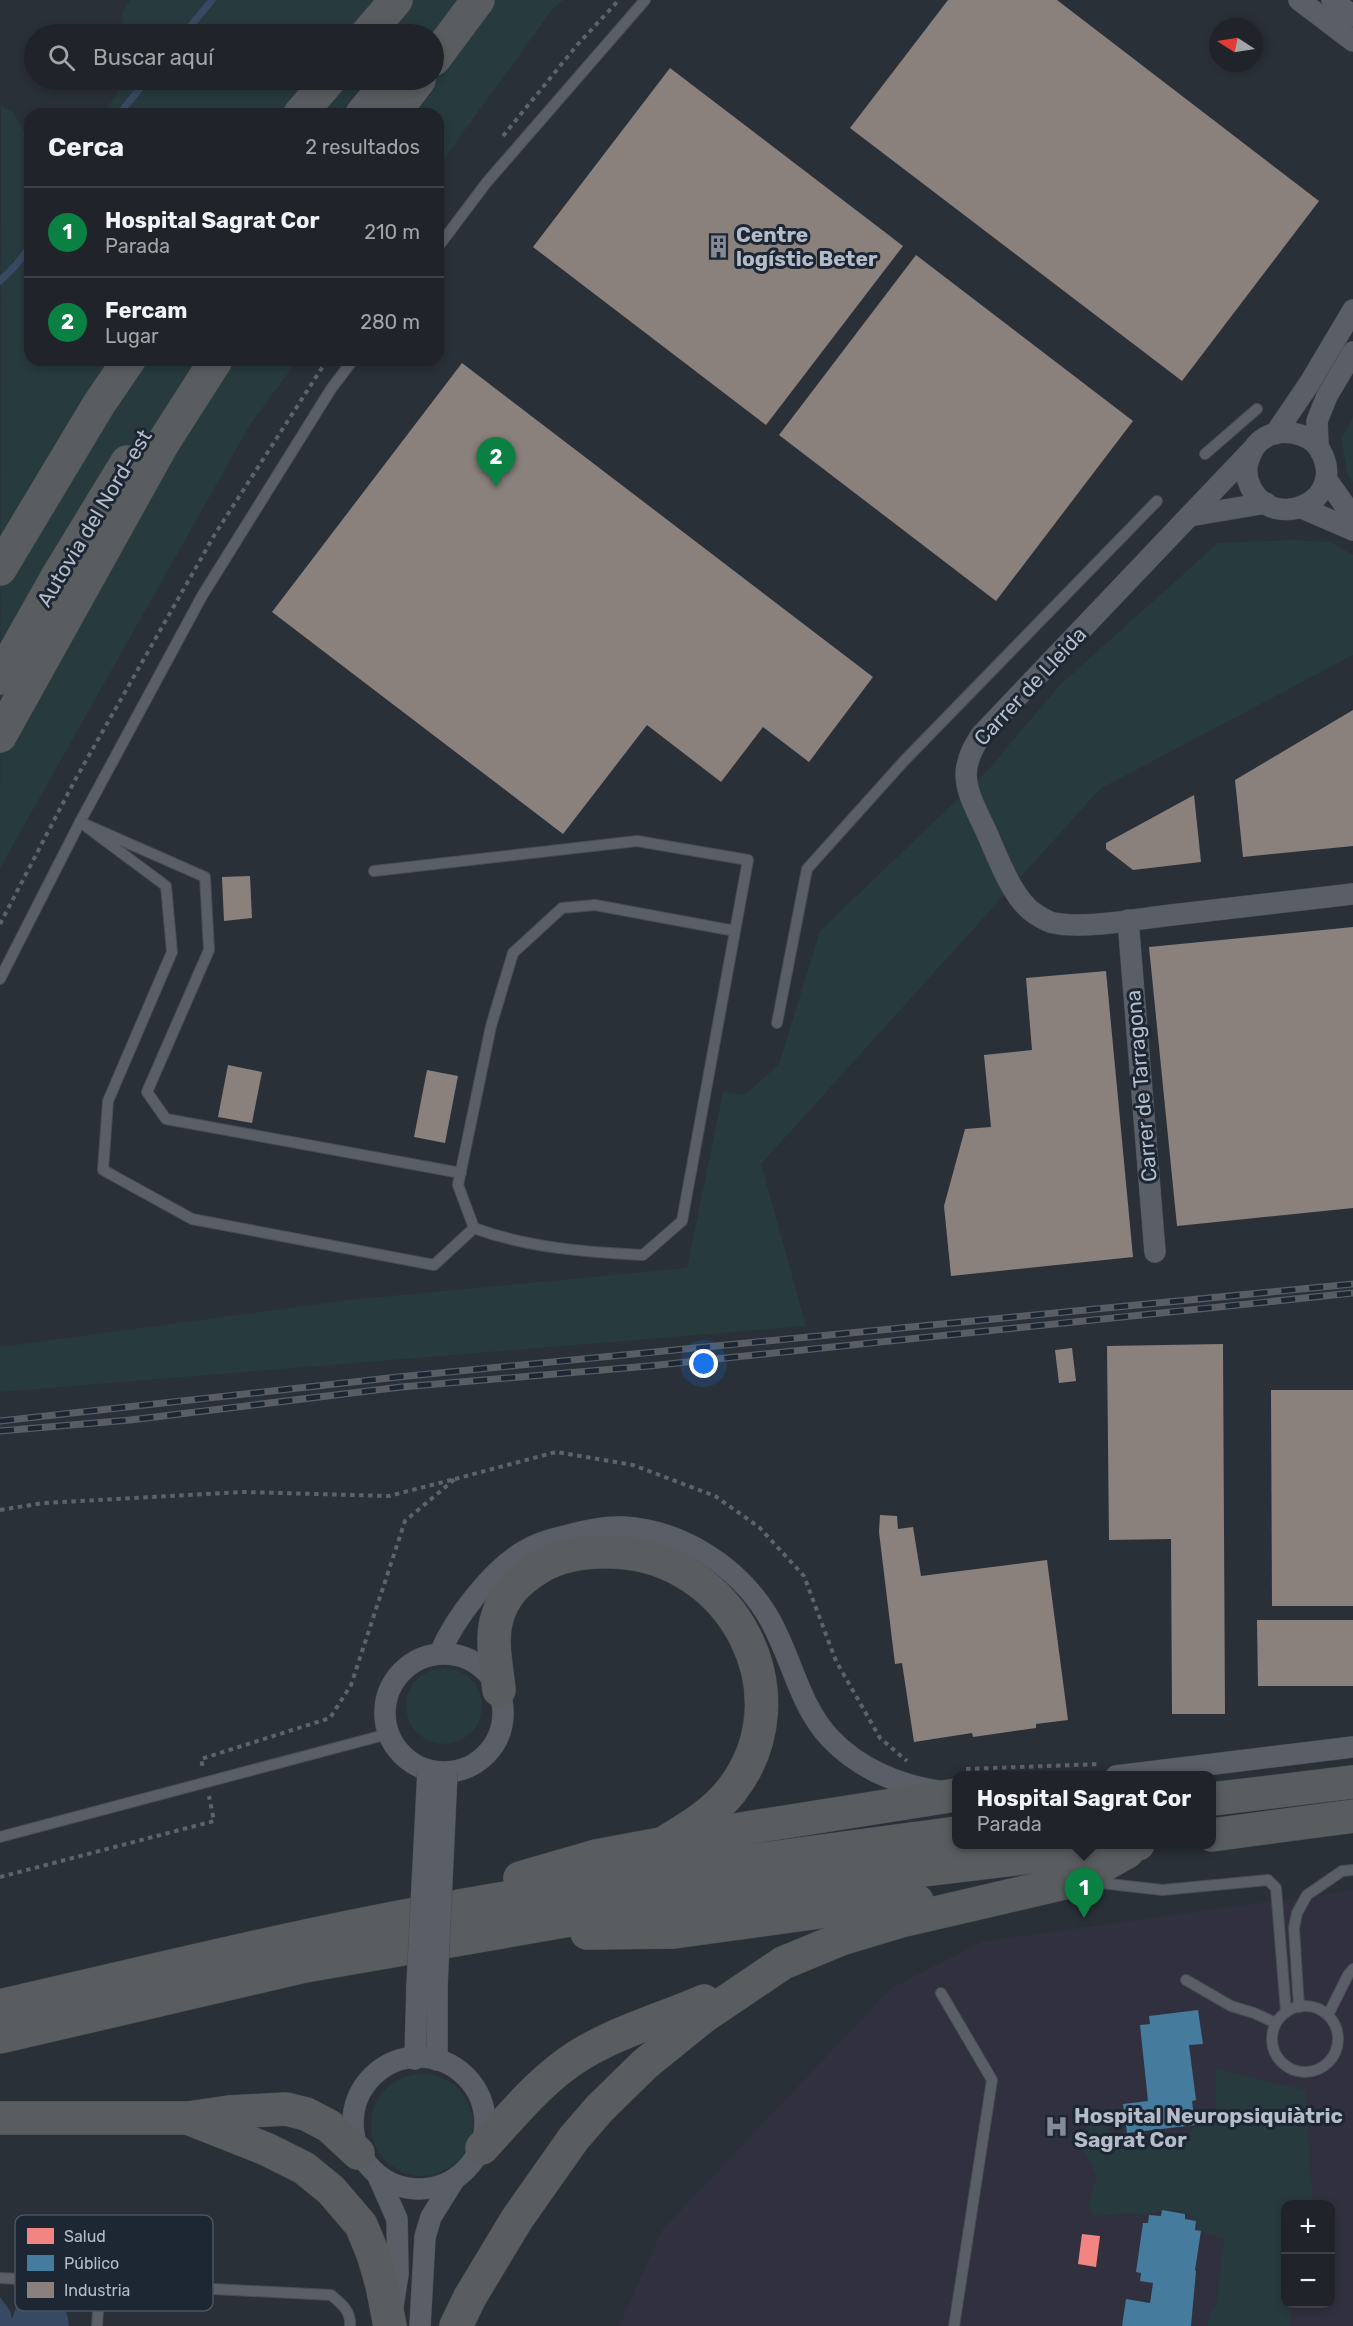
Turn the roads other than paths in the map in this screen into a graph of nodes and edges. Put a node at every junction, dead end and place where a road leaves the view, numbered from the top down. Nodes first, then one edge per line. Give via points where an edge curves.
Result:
1 (396, 0) edge
2 (461, 0) edge
3 (478, 0) edge
4 (645, 0) edge
5 (1299, 0) edge
6 (1332, 0) edge
7 (1353, 15) edge
8 (376, 24) edge
9 (439, 24) edge
10 (1353, 41) edge
11 (444, 46) edge
12 (320, 90) edge
13 (382, 90) edge
14 (411, 90) edge
15 (305, 108) edge
16 (367, 108) edge
17 (398, 108) edge
18 (444, 239) edge
19 (1353, 309) edge
20 (1353, 352) edge
21 (125, 366) edge
22 (186, 366) edge
23 (212, 366) edge
24 (349, 366) edge
25 (1257, 409) dead end
26 (1275, 434) junction
27 (1318, 445) junction
28 (1253, 448) junction
29 (1206, 454) dead end
30 (1327, 480) junction
31 (1156, 501) dead end
32 (1266, 503) junction
33 (1302, 508) junction
34 (1189, 516) junction
35 (1353, 517) edge
36 (1353, 530) edge
37 (0, 569) edge
38 (0, 678) edge
39 (0, 736) edge
40 (80, 822) junction
41 (374, 871) dead end
42 (1353, 894) edge
43 (1128, 920) junction
44 (735, 931) junction
45 (0, 979) edge
46 (777, 1023) dead end
47 (461, 1173) junction
48 (474, 1228) junction
49 (1155, 1252) dead end
50 (440, 1653) junction
51 (499, 1690) junction
52 (388, 1734) junction
53 (1353, 1747) edge
54 (438, 1771) junction
55 (1157, 1771) edge
56 (1353, 1782) edge
57 (952, 1793) edge
58 (952, 1795) edge
59 (1216, 1799) edge
60 (1353, 1816) edge
61 (952, 1834) edge
62 (1216, 1834) edge
63 (0, 1837) edge
64 (662, 1844) junction
65 (1106, 1849) edge
66 (1133, 1849) edge
67 (1353, 1870) edge
68 (1077, 1880) junction
69 (1008, 1897) junction
70 (406, 1916) junction
71 (504, 1931) junction
72 (1353, 1969) edge
73 (764, 1976) junction
74 (1186, 1980) dead end
75 (427, 1985) junction
76 (941, 1993) dead end
77 (0, 2006) edge
78 (1299, 2007) junction
79 (1286, 2012) junction
80 (1328, 2015) junction
81 (1276, 2023) junction
82 (0, 2037) edge
83 (415, 2059) junction
84 (437, 2060) junction
85 (0, 2118) edge
86 (188, 2118) junction
87 (482, 2148) junction
88 (368, 2165) junction
89 (454, 2180) junction
90 (0, 2278) edge
91 (15, 2279) edge
92 (213, 2289) edge
93 (98, 2311) edge
94 (97, 2326) edge
95 (350, 2326) edge
96 (390, 2326) edge
97 (420, 2326) edge
98 (456, 2326) edge
99 (954, 2326) edge

1 - 8 highway
2 - 9 highway
3 - 11 highway
4 - 18 lane via 487,182
5 - 10 street
6 - 7 street
12 - 15 highway
13 - 16 highway
14 - 17 highway
19 - 26 street
20 - 27 street via 1317,421
21 - 37 highway
22 - 38 highway, Autovia del Nord-est
23 - 39 highway via 163,443
24 - 40 lane via 202,596
25 - 29 lane
26 - 27 street via 1297,433
26 - 28 street via 1263,438
27 - 30 street
28 - 32 street via 1246,466 1248,482 1254,494
28 - 34 street, Carrer de Lleida
30 - 33 street via 1316,498
30 - 35 street
31 - 46 lane via 904,761 807,869
32 - 33 street via 1281,509
32 - 34 street
33 - 36 street
34 - 43 street, Carrer de Lleida via 982,734 966,763 965,778 971,798 1016,895 1035,914 1053,923
40 - 45 lane
40 - 47 lane via 205,877 209,950 147,1092 166,1119
40 - 48 lane via 166,886 172,952 108,1101 103,1170 192,1219 434,1265
41 - 44 lane via 637,841 748,860
42 - 43 street, Carrer de Lleida
43 - 49 street, Carrer de Tarragona
44 - 47 lane via 595,905 562,908 513,952 491,1026
44 - 48 lane via 682,1221 643,1255 514,1241
47 - 48 lane via 459,1185
50 - 51 street via 467,1657 480,1664
50 - 52 street via 416,1660 396,1677 385,1701
50 - 57 street via 472,1600 526,1550 587,1530 623,1527 668,1536 704,1551 739,1581 766,1613 804,1700 829,1737 857,1762 890,1779
51 - 54 street via 502,1722 489,1751 463,1769
51 - 64 highway via 496,1623 505,1597 523,1578 548,1563 573,1554 628,1552 669,1563 704,1585 745,1635 756,1662 762,1700 759,1726 747,1766 730,1792 702,1820
52 - 54 street via 406,1759
52 - 63 lane
53 - 55 street
54 - 75 street, bridge
56 - 59 highway
58 - 64 highway
60 - 62 highway
61 - 70 highway via 652,1874
64 - 70 highway via 596,1856 506,1881
65 - 71 highway via 708,1896
66 - 68 highway
67 - 78 lane via 1342,1871 1307,1895 1296,1913
68 - 69 highway
68 - 79 lane via 1162,1890 1268,1880 1276,1888
69 - 71 highway via 900,1901 674,1932
69 - 73 highway via 841,1939
70 - 77 highway
71 - 82 highway via 305,1966
72 - 80 lane
73 - 87 highway via 578,2056 535,2091
73 - 98 highway via 703,2017 645,2064 600,2108 517,2219
74 - 81 lane via 1231,2007
75 - 83 street
75 - 84 street
76 - 99 lane via 992,2080
78 - 79 lane
78 - 80 lane via 1314,2007
79 - 81 lane
80 - 81 lane via 1336,2027 1334,2055 1311,2072 1296,2071 1283,2064 1272,2037
83 - 84 street
83 - 88 street via 392,2062 364,2083 354,2109 352,2135
84 - 87 street via 462,2072 480,2094 487,2121
85 - 86 highway
86 - 88 highway via 286,2109 306,2114 329,2126
86 - 96 highway via 304,2168 331,2190 361,2225 382,2285
87 - 89 street via 475,2161
88 - 89 street via 397,2185 416,2188
88 - 96 street via 397,2219 398,2274
89 - 97 street via 431,2217 425,2237
90 - 91 lane
92 - 95 lane via 331,2295 343,2305
93 - 94 lane

